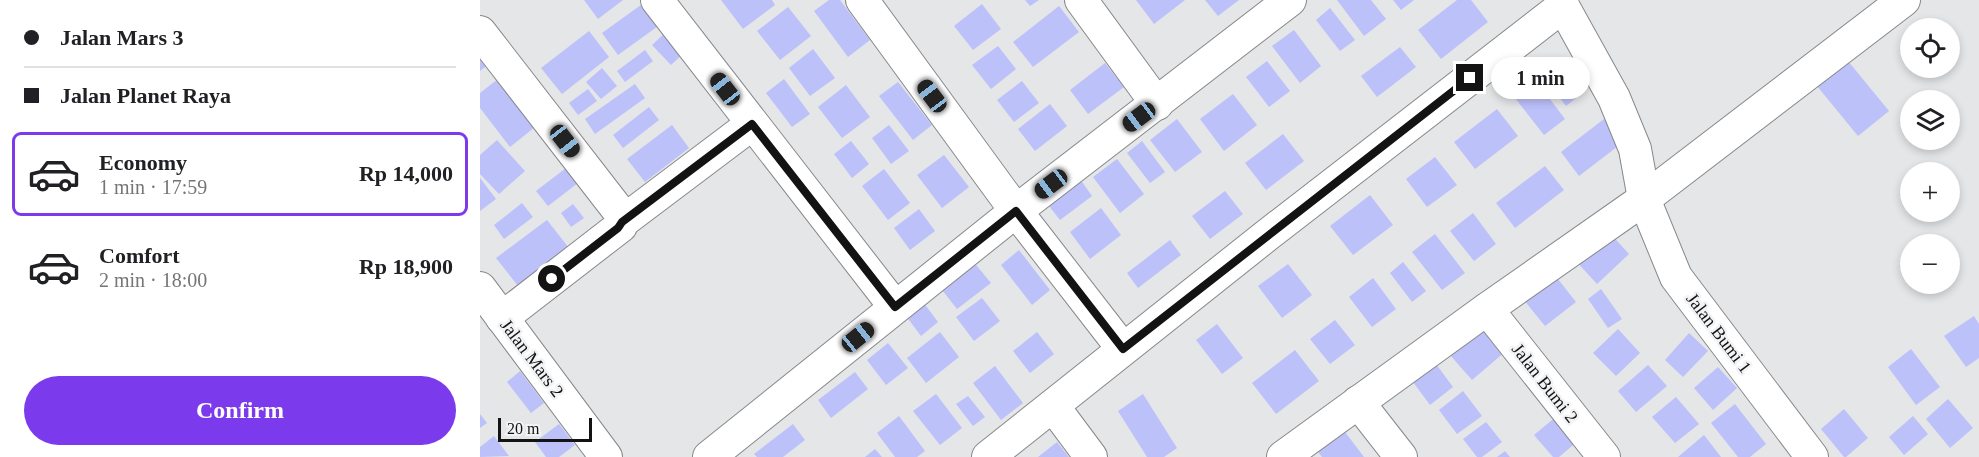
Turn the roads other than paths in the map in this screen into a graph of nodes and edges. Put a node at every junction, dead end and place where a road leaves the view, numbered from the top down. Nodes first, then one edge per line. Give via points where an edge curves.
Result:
1 (657, 0) edge
2 (862, 0) edge
3 (1081, 0) edge
4 (1290, 0) edge
5 (1904, 0) edge
6 (1563, 3) edge
7 (480, 32) edge
8 (1157, 104) junction
9 (752, 124) junction
10 (1644, 199) junction
11 (1016, 211) junction
12 (622, 222) junction
13 (480, 288) edge
14 (895, 307) junction
15 (1487, 309) junction
16 (502, 318) junction
17 (1123, 349) junction
18 (1358, 402) junction
19 (1053, 406) junction
20 (606, 457) edge
21 (709, 457) edge
22 (988, 457) edge
23 (1091, 457) edge
24 (1283, 457) edge
25 (1401, 457) edge
26 (1604, 457) edge
27 (1812, 457) edge

1 - 9 street
2 - 11 street
3 - 8 street
4 - 8 street
5 - 10 street
6 - 10 street, Jalan Bumi 1 via 1635,149
6 - 17 street
7 - 12 street via 621,214
8 - 11 street
9 - 12 street
9 - 14 street
10 - 15 street
10 - 27 street, Jalan Bumi 1 via 1676,277
11 - 14 street
11 - 17 street
12 - 16 street
13 - 16 street, Jalan Mars 2
14 - 21 street
15 - 18 street
15 - 26 street, Jalan Bumi 2
16 - 20 street, Jalan Mars 2
17 - 19 street
18 - 24 street
18 - 25 street
19 - 22 street
19 - 23 street

